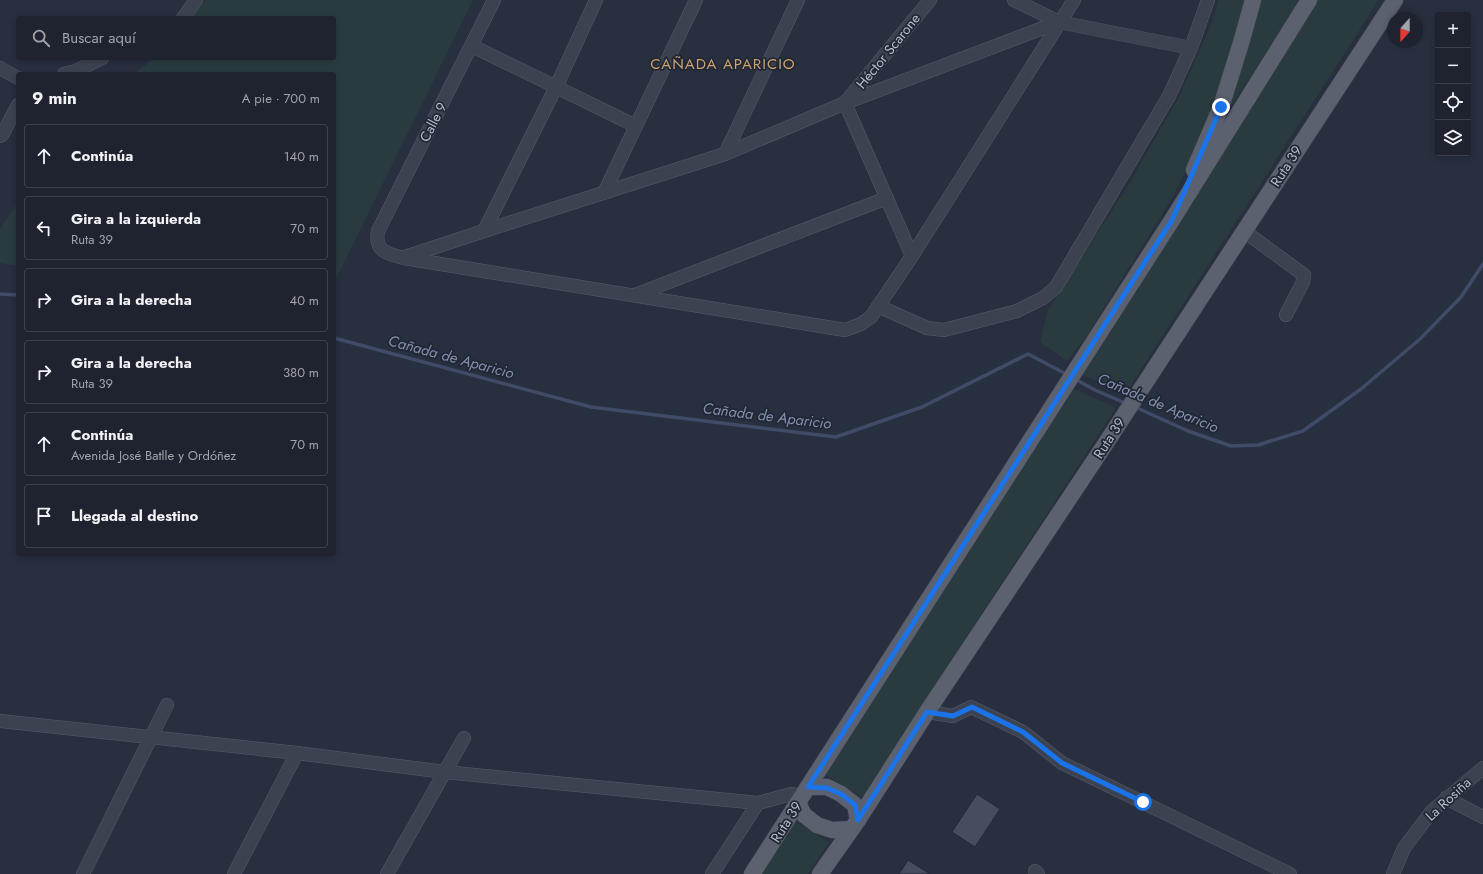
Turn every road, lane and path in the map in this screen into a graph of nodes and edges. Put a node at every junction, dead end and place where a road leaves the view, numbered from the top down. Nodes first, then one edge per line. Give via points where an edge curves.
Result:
1 (196, 0) edge
2 (494, 0) edge
3 (596, 0) edge
4 (696, 0) edge
5 (798, 0) edge
6 (930, 0) edge
7 (1014, 0) edge
8 (1074, 0) edge
9 (1208, 0) edge
10 (1252, 0) edge
11 (1309, 0) edge
12 (1395, 0) edge
13 (184, 16) edge
14 (1059, 22) junction
15 (472, 46) junction
16 (1191, 48) junction
17 (98, 60) edge
18 (0, 68) edge
19 (72, 72) edge
20 (16, 77) edge
21 (556, 87) junction
22 (845, 103) junction
23 (16, 109) edge
24 (636, 126) junction
25 (0, 136) edge
26 (725, 154) junction
27 (604, 193) junction
28 (887, 198) junction
29 (1172, 220) junction
30 (484, 230) junction
31 (1244, 231) junction
32 (912, 256) junction
33 (404, 258) junction
34 (634, 296) junction
35 (878, 306) junction
36 (1286, 315) dead end
37 (167, 705) dead end
38 (927, 712) junction
39 (0, 721) edge
40 (151, 738) junction
41 (464, 738) dead end
42 (297, 753) junction
43 (1483, 768) edge
44 (445, 772) junction
45 (803, 795) junction
46 (1446, 798) junction
47 (758, 803) junction
48 (1483, 817) edge
49 (855, 824) junction
50 (84, 874) edge
51 (234, 874) edge
52 (387, 874) edge
53 (712, 874) edge
54 (752, 874) edge
55 (820, 874) edge
56 (1290, 874) edge
57 (1392, 874) edge

1 - 13 street
2 - 15 street, Calle 9
3 - 21 street
4 - 24 street
5 - 26 street
6 - 22 street, Héctor Scarone
7 - 14 street
8 - 14 street
9 - 16 street
10 - 29 main road via 1221,107
11 - 29 main road, Ruta 39
12 - 31 main road, Ruta 39
14 - 16 street
14 - 22 street
14 - 32 street
15 - 21 street
15 - 33 street, Calle 9 via 378,231 380,248
16 - 35 street via 1169,96 1056,287 1043,298 1017,311 944,330 927,328
17 - 19 street
18 - 20 street
21 - 24 street
21 - 30 street
22 - 26 street
22 - 28 street
23 - 25 street
24 - 27 street
26 - 27 street
27 - 30 street
28 - 32 street
28 - 34 street
29 - 45 main road, Ruta 39
30 - 33 street
31 - 36 street via 1304,275
31 - 38 main road, Ruta 39
32 - 35 street
33 - 34 street
34 - 35 street via 846,330 871,317
37 - 40 street
38 - 49 main road, Ruta 39
38 - 56 street via 953,716 972,707 1023,732 1062,763
39 - 40 street
40 - 42 street
40 - 50 street
41 - 44 street
42 - 44 street
42 - 51 street
43 - 46 street, La Rosiña
44 - 47 street
44 - 52 street
45 - 47 street via 791,794
45 - 49 main road via 804,816 817,825 832,830
45 - 49 main road via 827,788 841,794 855,805
45 - 54 main road, Ruta 39
46 - 48 street
46 - 57 street, La Rosiña via 1432,811 1404,848
47 - 53 street
49 - 55 main road, Ruta 39

